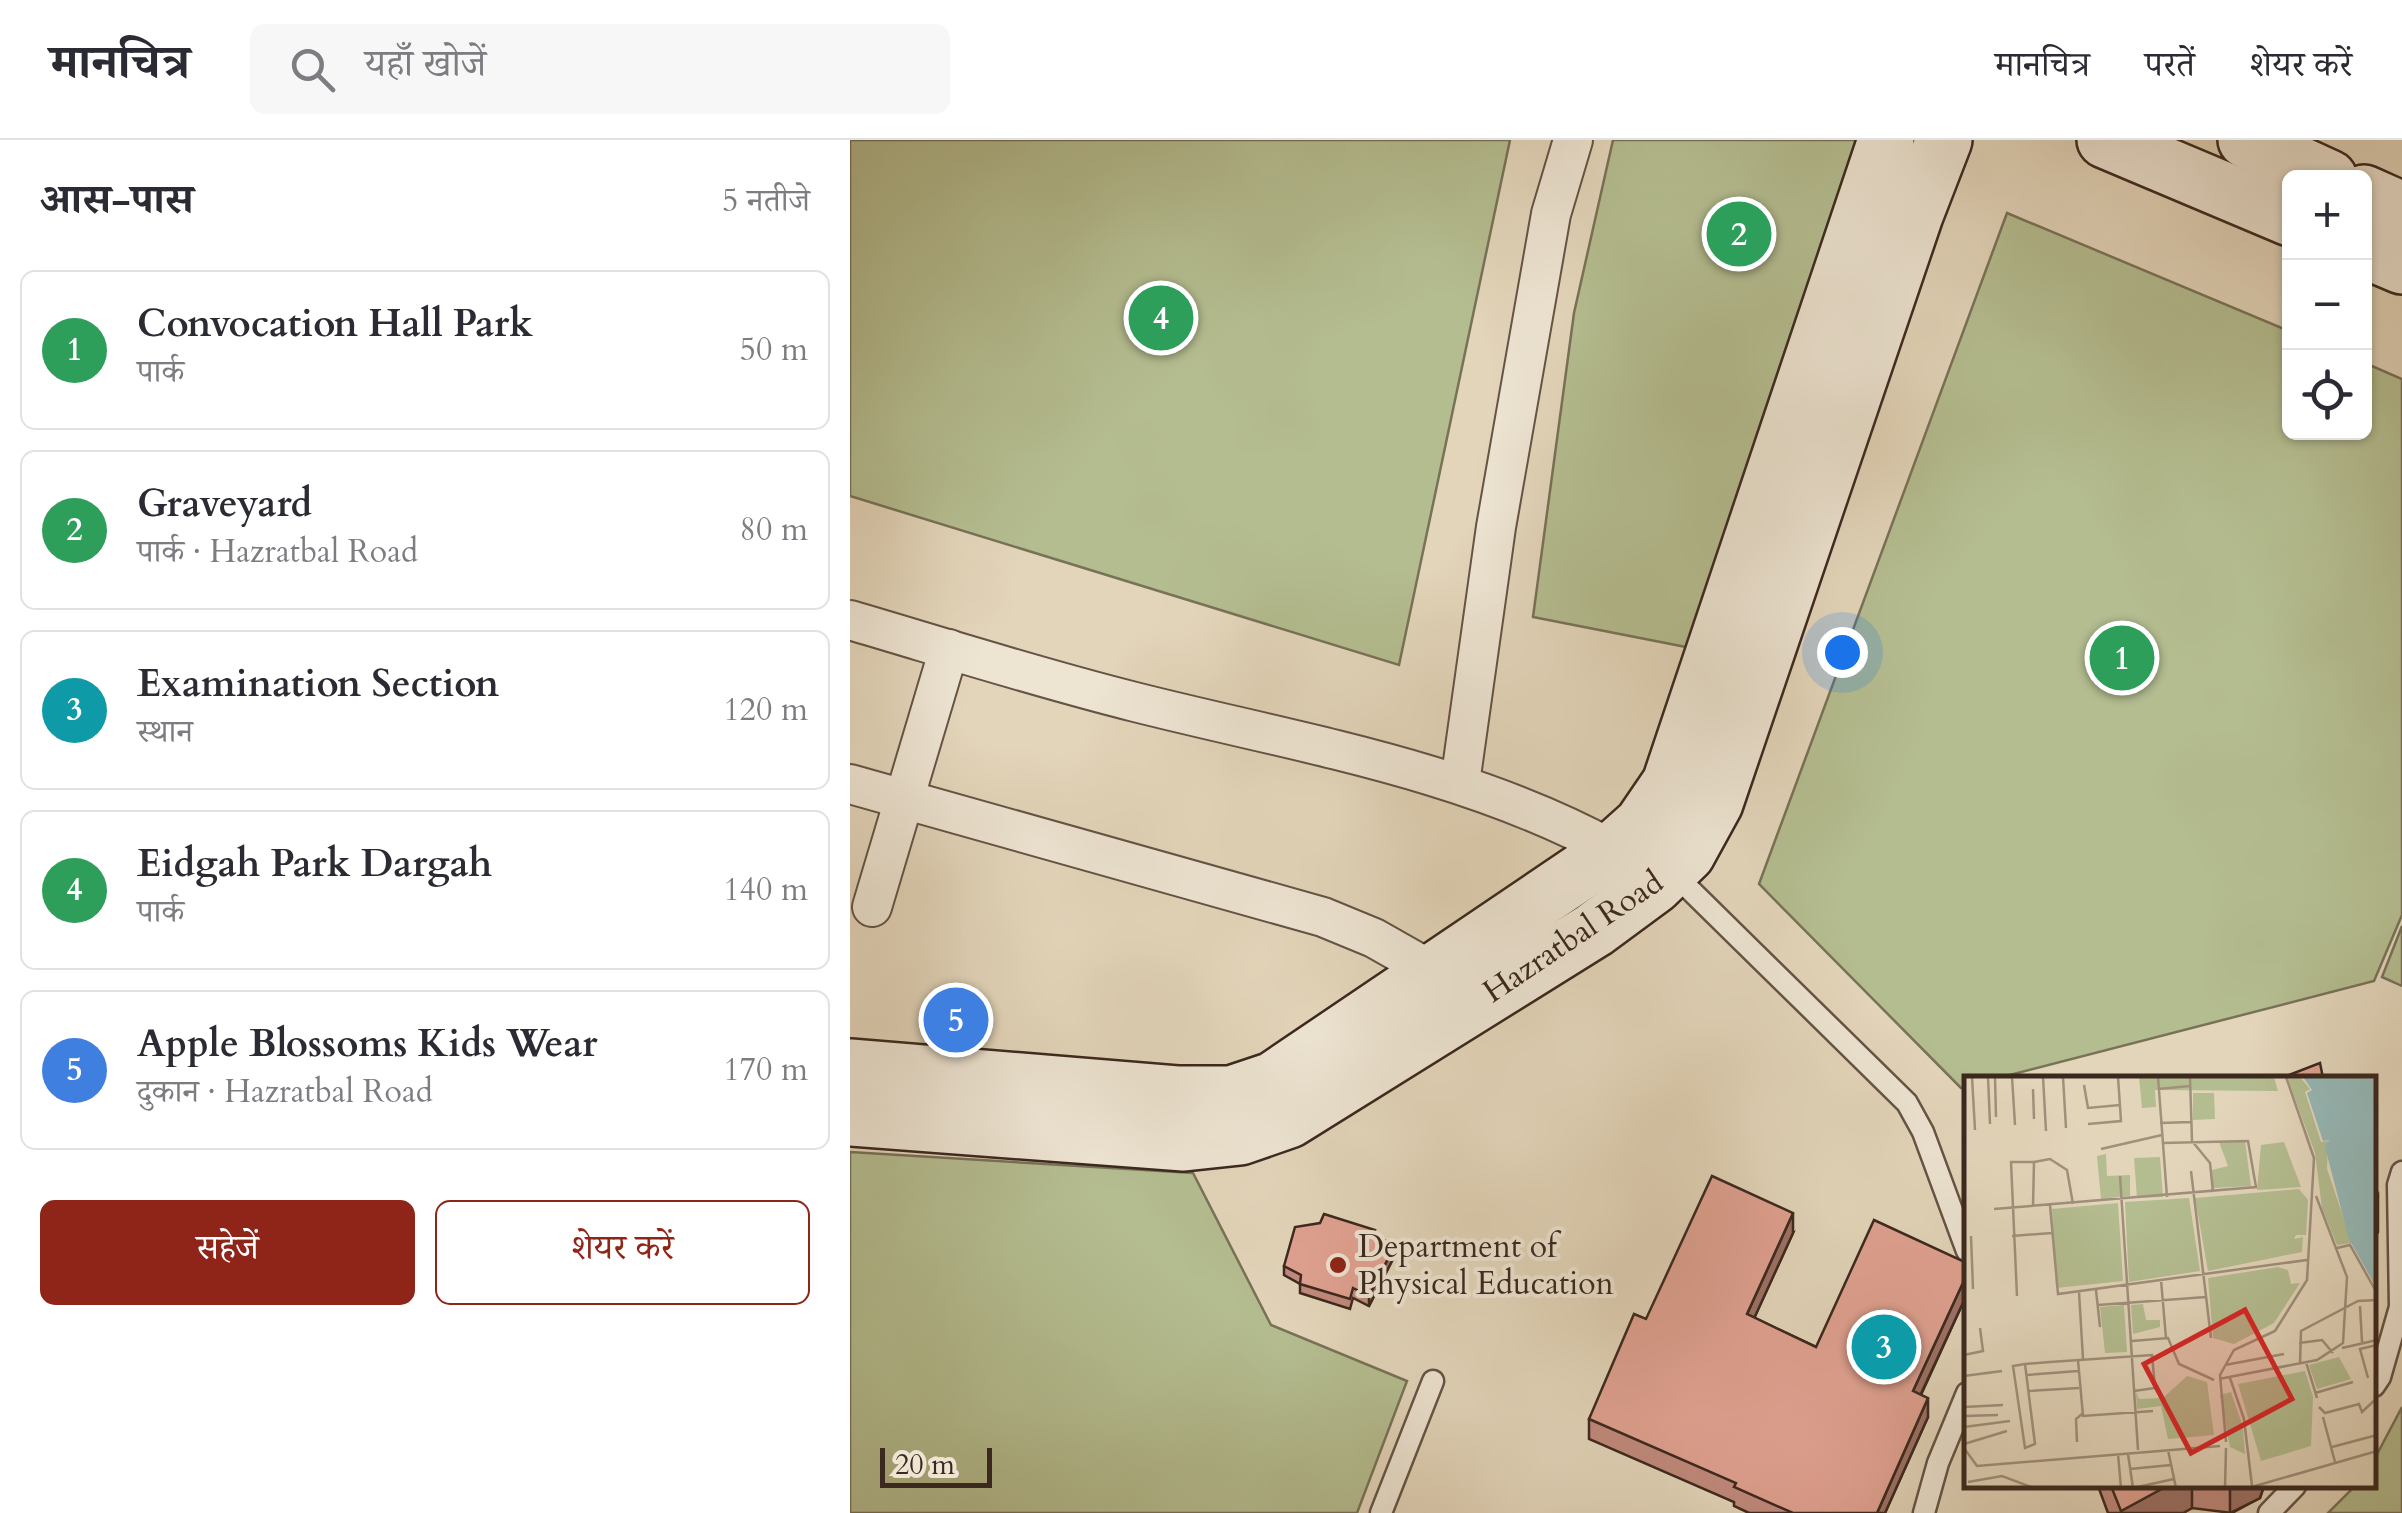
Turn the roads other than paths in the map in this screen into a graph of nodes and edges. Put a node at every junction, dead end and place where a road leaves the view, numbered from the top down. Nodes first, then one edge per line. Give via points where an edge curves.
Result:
1 (1573, 140) edge
2 (1886, 140) edge
3 (1944, 140) edge
4 (2105, 140) edge
5 (2246, 140) edge
6 (2312, 170) edge
7 (2372, 197) edge
8 (2402, 210) edge
9 (2282, 215) edge
10 (2372, 253) edge
11 (2402, 266) edge
12 (850, 620) edge
13 (948, 649) junction
14 (1460, 783) junction
15 (850, 784) edge
16 (904, 800) junction
17 (1613, 850) junction
18 (1663, 878) junction
19 (872, 907) dead end
20 (1434, 972) junction
21 (850, 1068) edge
22 (850, 1118) edge
23 (2402, 1172) edge
24 (1964, 1243) edge
25 (1433, 1381) dead end
26 (2377, 1382) edge
27 (1964, 1400) edge
28 (2293, 1488) edge
29 (1381, 1513) edge
30 (1924, 1513) edge
31 (2269, 1513) edge

1 - 14 street via 1551,214
2 - 17 main road, Hazratbal Road via 1670,783 1642,824
3 - 18 main road, Hazratbal Road via 1715,803 1687,854
4 - 9 main road
5 - 6 main road
7 - 8 main road
10 - 11 main road
12 - 13 street
13 - 14 street
13 - 16 street
14 - 17 street via 1569,825
15 - 16 street
16 - 19 street
16 - 20 street via 1323,918
17 - 18 main road
17 - 20 main road, Hazratbal Road
18 - 22 main road, Hazratbal Road via 1594,930 1290,1120 1240,1137 1184,1143
18 - 24 lane via 1907,1103
20 - 21 main road, Hazratbal Road via 1273,1080 1232,1094
23 - 26 lane via 2400,1307
25 - 29 lane
27 - 30 lane
28 - 31 lane

